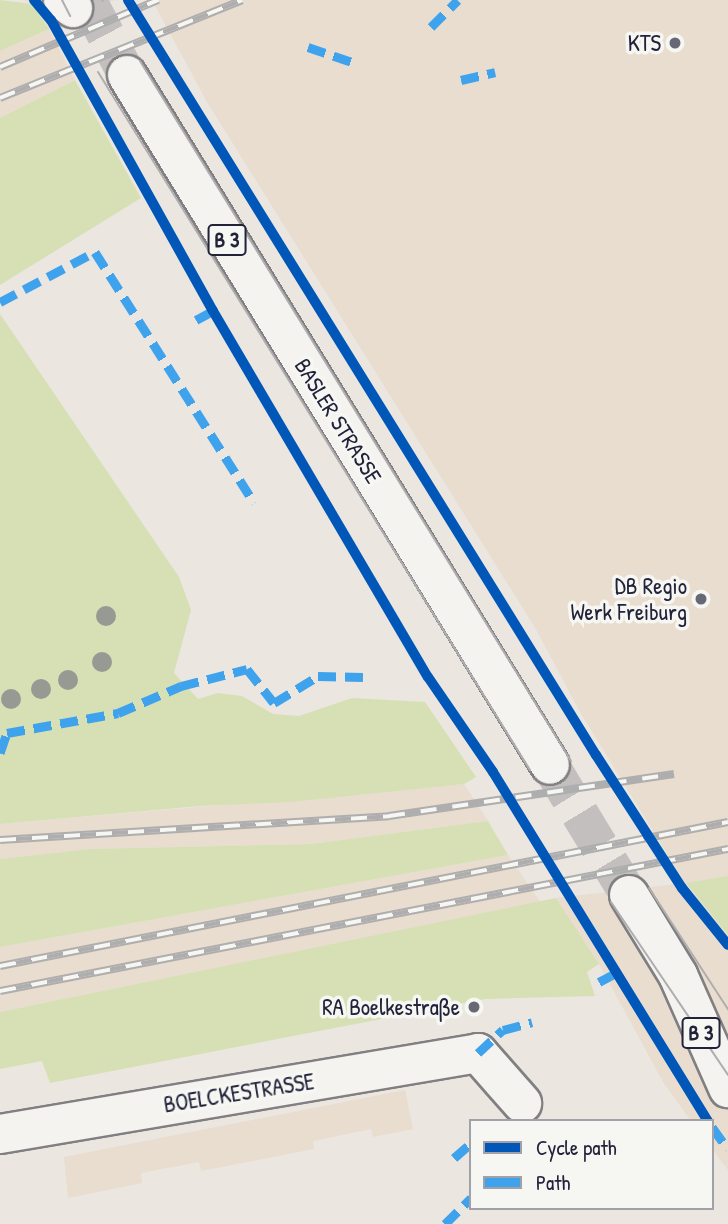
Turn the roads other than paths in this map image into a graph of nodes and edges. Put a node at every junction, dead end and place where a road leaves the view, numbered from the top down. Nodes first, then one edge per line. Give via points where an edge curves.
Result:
1 (127, 75) tunnel mouth
2 (550, 765) tunnel mouth
3 (629, 895) tunnel mouth
4 (678, 975) junction
5 (728, 1022) edge
6 (728, 1088) edge
7 (522, 1103) dead end
8 (0, 1134) edge

1 - 2 main road, BASLER STRASSE / B 3
3 - 4 main road, B 3
4 - 5 main road, B 3
4 - 6 main road, B 3
7 - 8 main road, BOELCKESTRASSE via 478,1053

